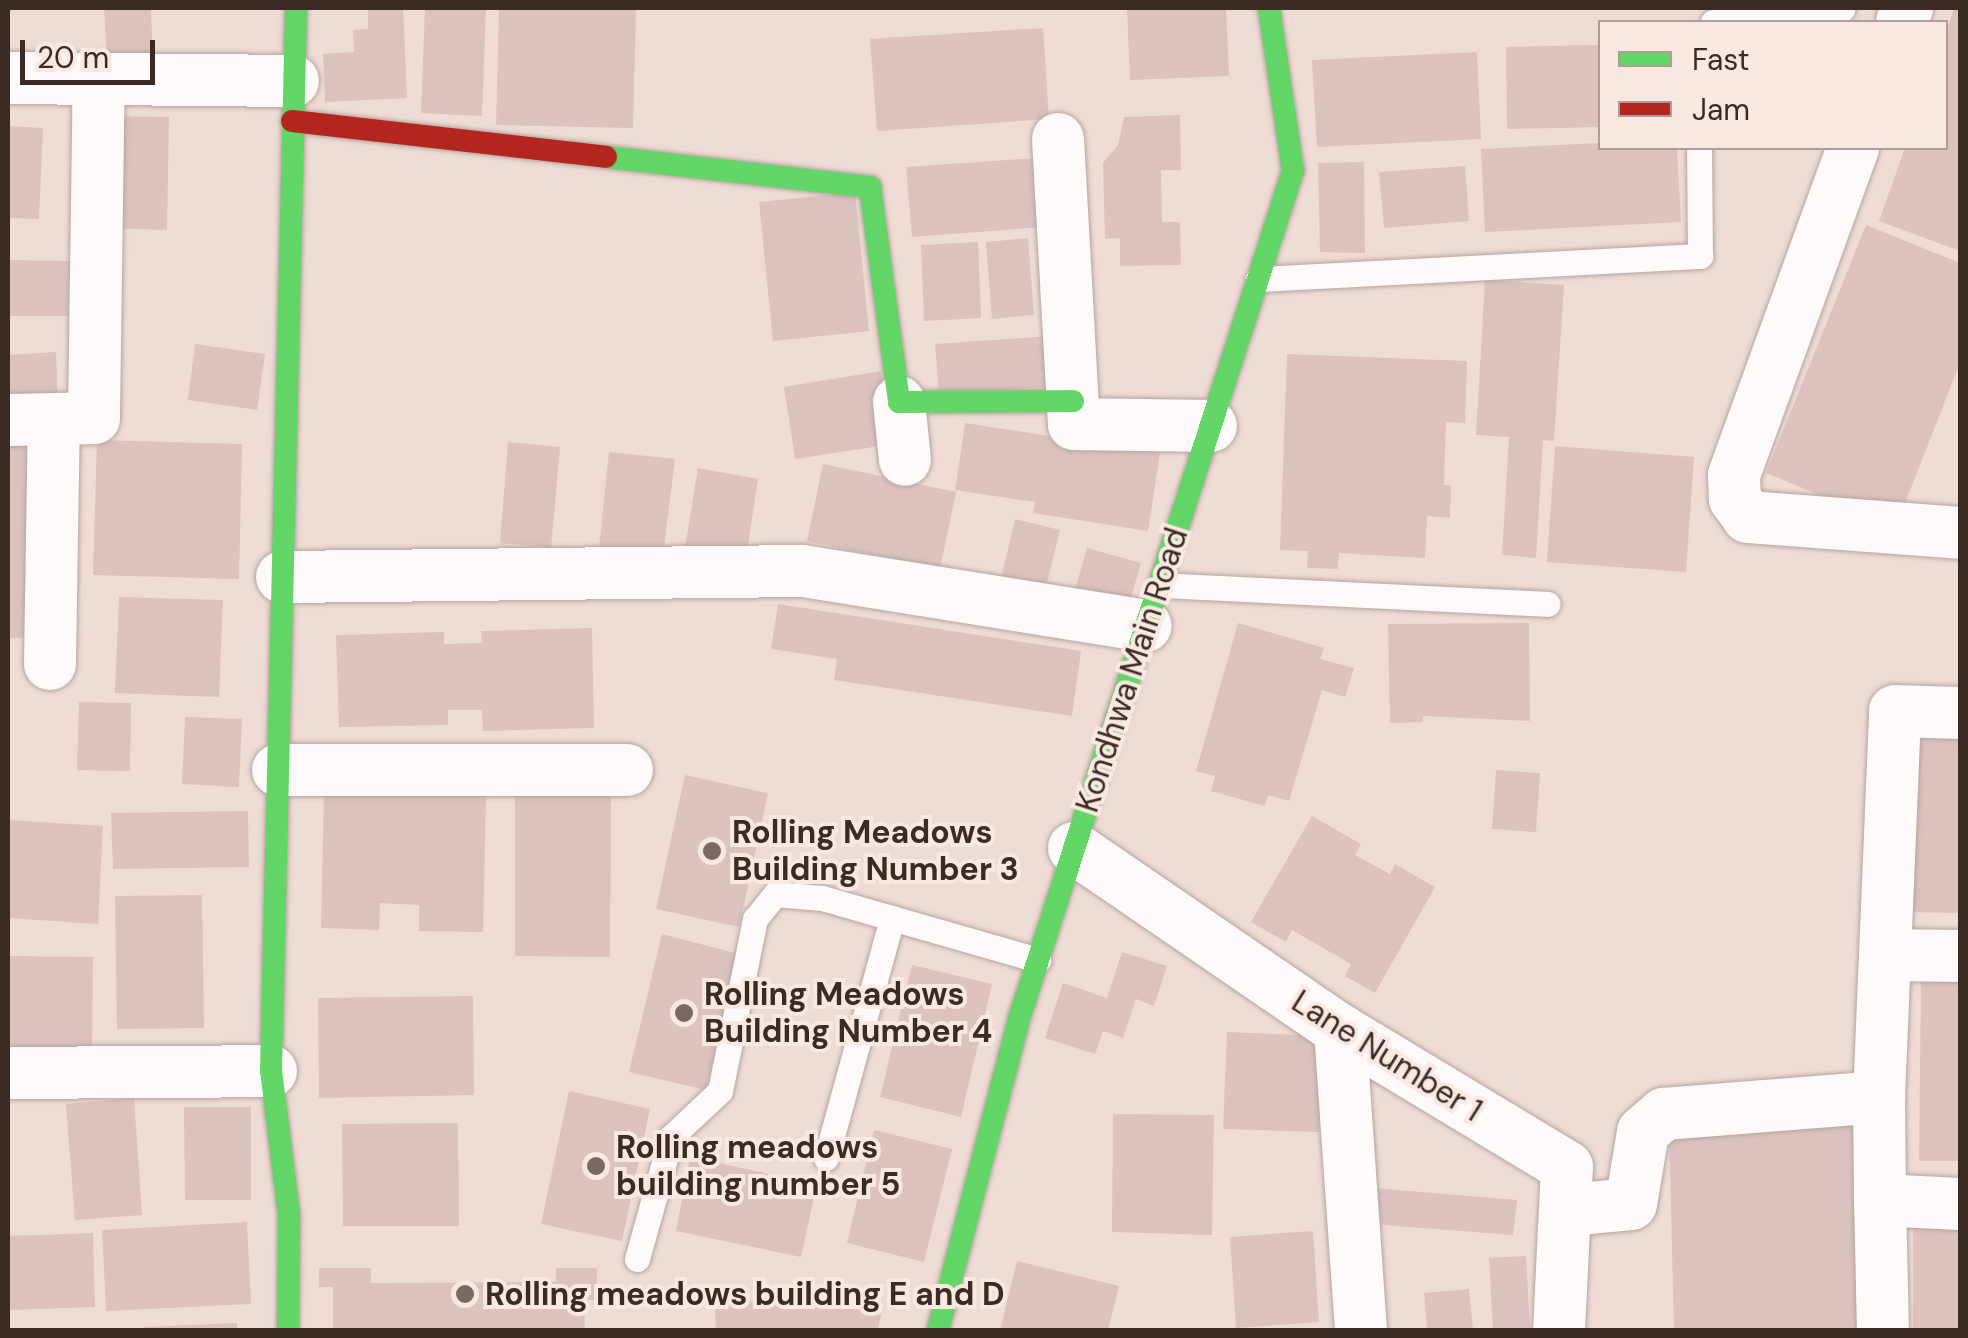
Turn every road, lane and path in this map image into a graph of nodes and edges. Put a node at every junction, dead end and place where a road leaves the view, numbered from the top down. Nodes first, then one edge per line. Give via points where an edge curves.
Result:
1 (296, 8) edge
2 (1842, 9) edge
3 (1280, 10) edge
4 (1732, 20) edge
5 (8, 78) edge
6 (99, 78) junction
7 (293, 102) junction
8 (1058, 139) dead end
9 (1698, 150) edge
10 (1852, 150) edge
11 (1258, 279) junction
12 (1073, 401) junction
13 (899, 402) junction
14 (31, 420) edge
15 (1211, 426) junction
16 (905, 460) dead end
17 (1955, 524) edge
18 (282, 577) junction
19 (1548, 604) dead end
20 (1153, 606) junction
21 (50, 664) dead end
22 (1960, 713) edge
23 (278, 770) junction
24 (627, 770) dead end
25 (1074, 848) junction
26 (892, 918) junction
27 (1889, 954) junction
28 (1960, 956) edge
29 (1038, 960) junction
30 (1340, 1030) junction
31 (271, 1071) junction
32 (8, 1074) edge
33 (1879, 1096) junction
34 (826, 1158) dead end
35 (1880, 1200) junction
36 (1960, 1204) edge
37 (1568, 1210) junction
38 (637, 1258) dead end
39 (288, 1330) edge
40 (938, 1330) edge
41 (1361, 1330) edge
42 (1559, 1330) edge
43 (1883, 1330) edge

1 - 7 street
2 - 4 lane
3 - 11 street, Kondhwa Main Road via 1292,171
5 - 6 street
6 - 7 street
6 - 14 street via 94,418
7 - 13 street via 870,187
7 - 18 street
8 - 12 street
9 - 11 lane via 1700,256
10 - 17 street via 1734,475 1735,499 1748,517
11 - 15 street, Kondhwa Main Road
12 - 13 street
12 - 15 street via 1074,424
13 - 16 street
14 - 21 street
15 - 20 street, Kondhwa Main Road
18 - 20 street via 803,571
18 - 23 street
19 - 20 lane
20 - 25 street, Kondhwa Main Road
22 - 27 street via 1895,711
23 - 24 street
23 - 31 street
25 - 29 street, Kondhwa Main Road
25 - 30 street, Lane Number 1
26 - 29 lane
26 - 34 lane
26 - 38 lane via 796,892 776,894 755,919 720,1091 671,1137
27 - 28 street
27 - 33 street
29 - 40 street, Kondhwa Main Road
30 - 37 street, Lane Number 1 via 1567,1167
30 - 41 street
31 - 32 street
31 - 39 street via 288,1214
33 - 35 street
33 - 37 street via 1664,1114 1642,1132 1631,1204
35 - 36 street
35 - 43 street
37 - 42 street, Lane Number 1

